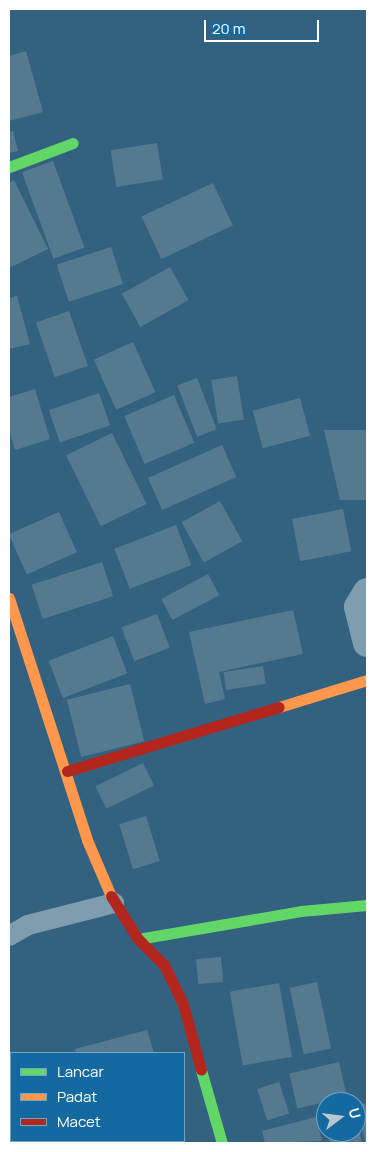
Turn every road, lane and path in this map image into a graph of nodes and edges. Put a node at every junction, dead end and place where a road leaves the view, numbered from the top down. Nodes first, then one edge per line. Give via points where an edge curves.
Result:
1 (73, 143) dead end
2 (9, 167) edge
3 (367, 592) edge
4 (9, 598) edge
5 (367, 643) edge
6 (367, 680) edge
7 (67, 771) junction
8 (114, 903) junction
9 (367, 905) edge
10 (9, 936) edge
11 (138, 939) junction
12 (222, 1143) edge

1 - 2 street
3 - 5 street via 358,607
4 - 7 street
6 - 7 street
7 - 8 street via 87,840
8 - 10 lane via 28,925
8 - 11 street
9 - 11 street via 301,911
11 - 12 street via 164,965 183,1004

